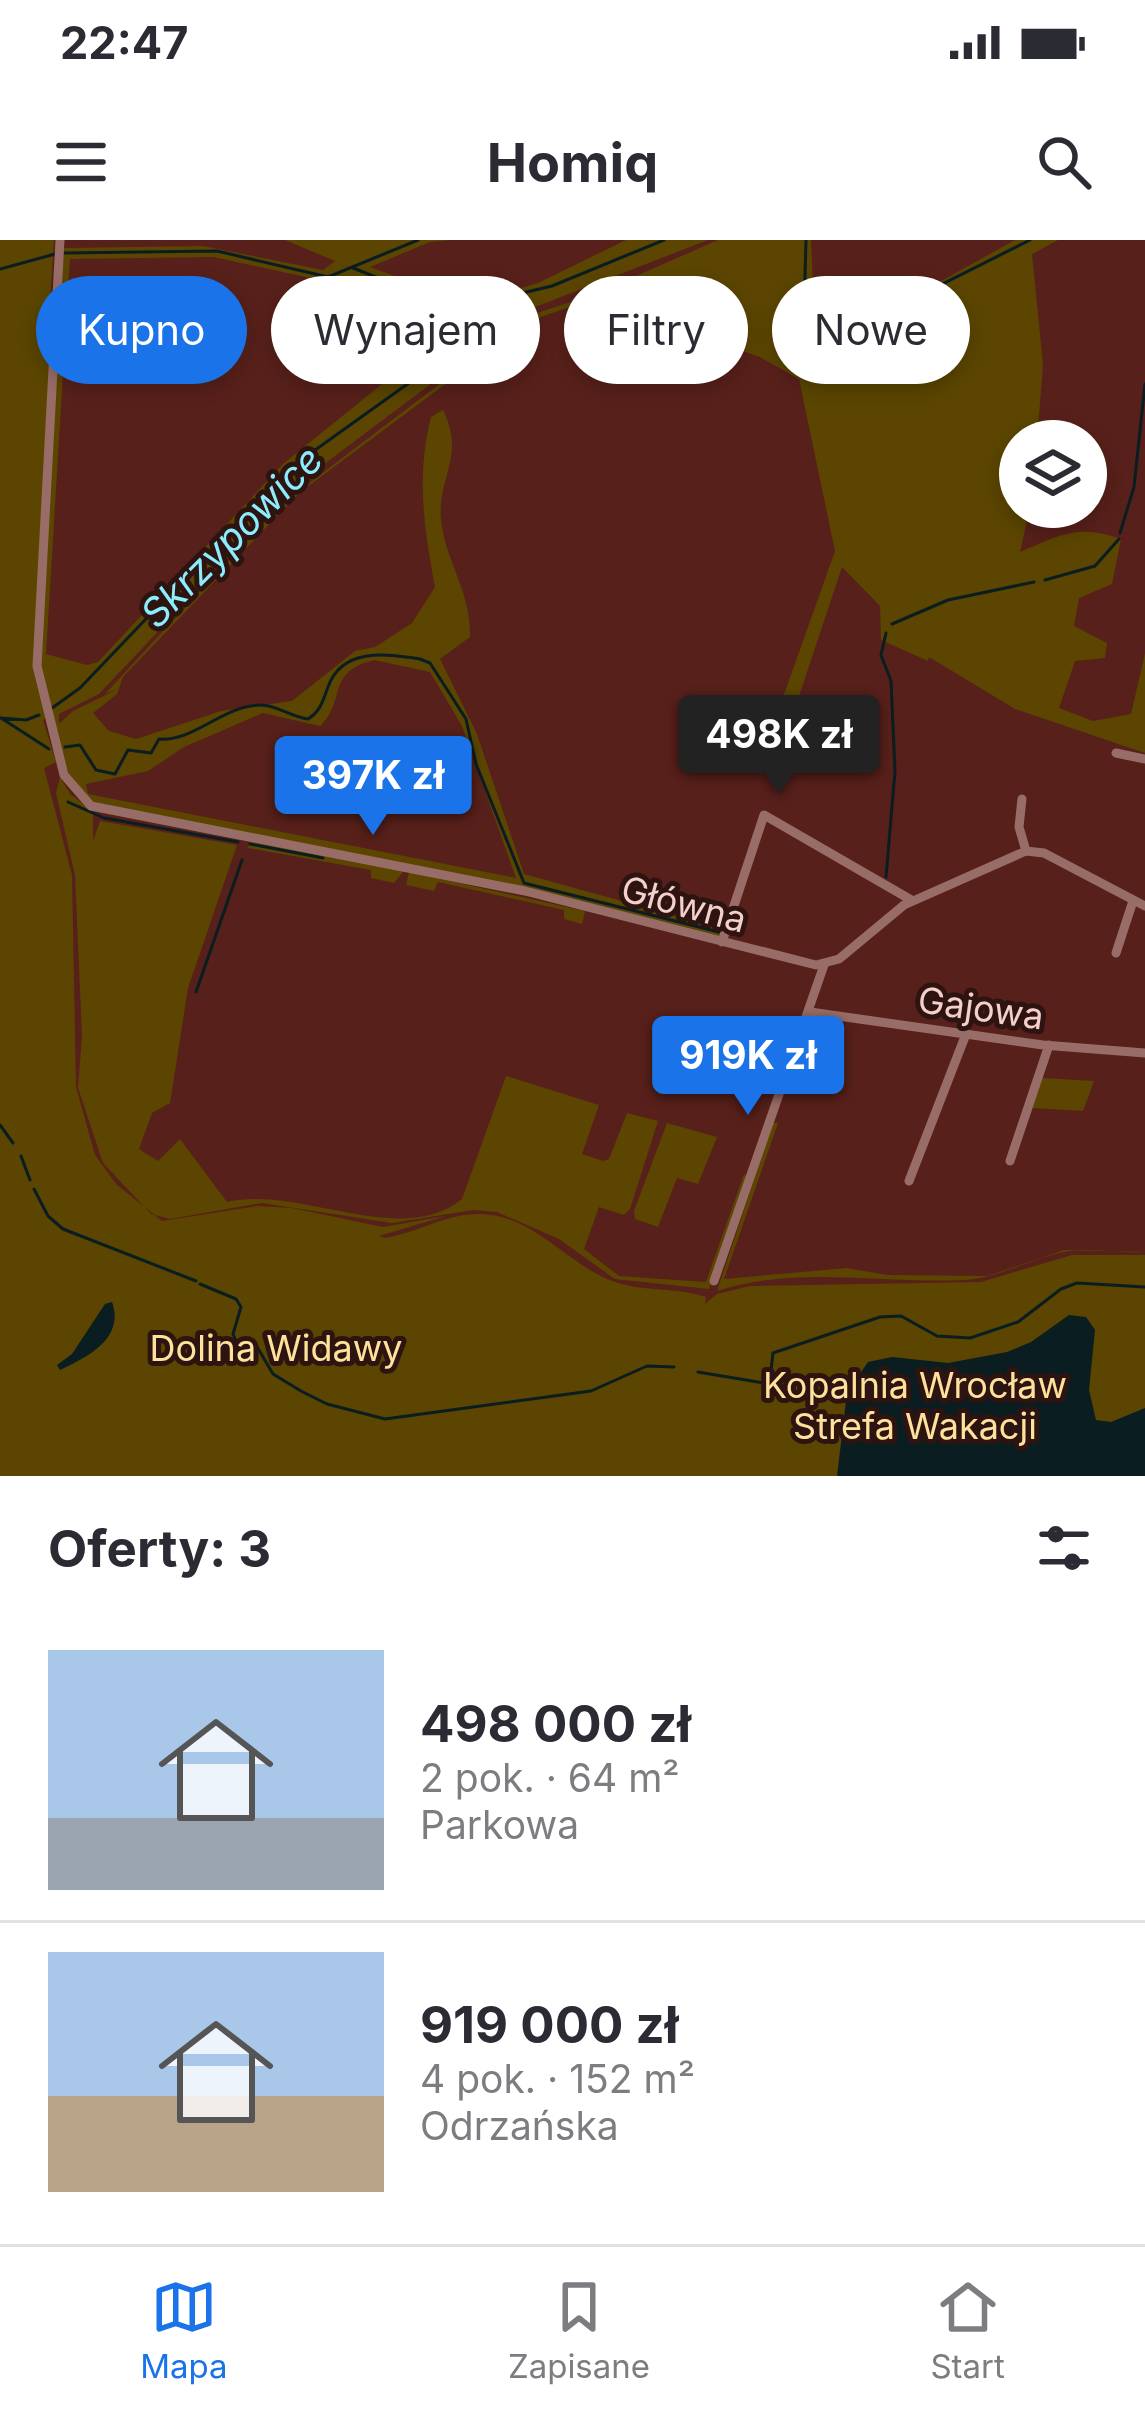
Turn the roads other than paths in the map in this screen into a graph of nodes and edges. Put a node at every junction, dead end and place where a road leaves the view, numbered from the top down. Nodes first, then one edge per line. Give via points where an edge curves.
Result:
1 (60, 249) edge
2 (1115, 753) dead end
3 (1145, 759) edge
4 (1022, 799) dead end
5 (1026, 851) junction
6 (914, 901) junction
7 (1133, 901) junction
8 (1145, 906) edge
9 (722, 942) junction
10 (1115, 953) dead end
11 (824, 965) junction
12 (810, 1012) junction
13 (966, 1034) junction
14 (1049, 1045) junction
15 (1145, 1052) edge
16 (1010, 1161) dead end
17 (909, 1181) dead end
18 (714, 1281) dead end

1 - 9 street, Główna via 37,644 45,712 64,776 82,800 108,812 508,887
2 - 3 street
4 - 5 street
5 - 6 street
5 - 7 street
6 - 9 street via 764,815
6 - 11 street
7 - 8 street
7 - 10 street
9 - 11 street, Główna
11 - 12 street
12 - 13 street, Gajowa
12 - 18 street
13 - 14 street, Gajowa
13 - 17 street
14 - 15 street, Gajowa
14 - 16 street

